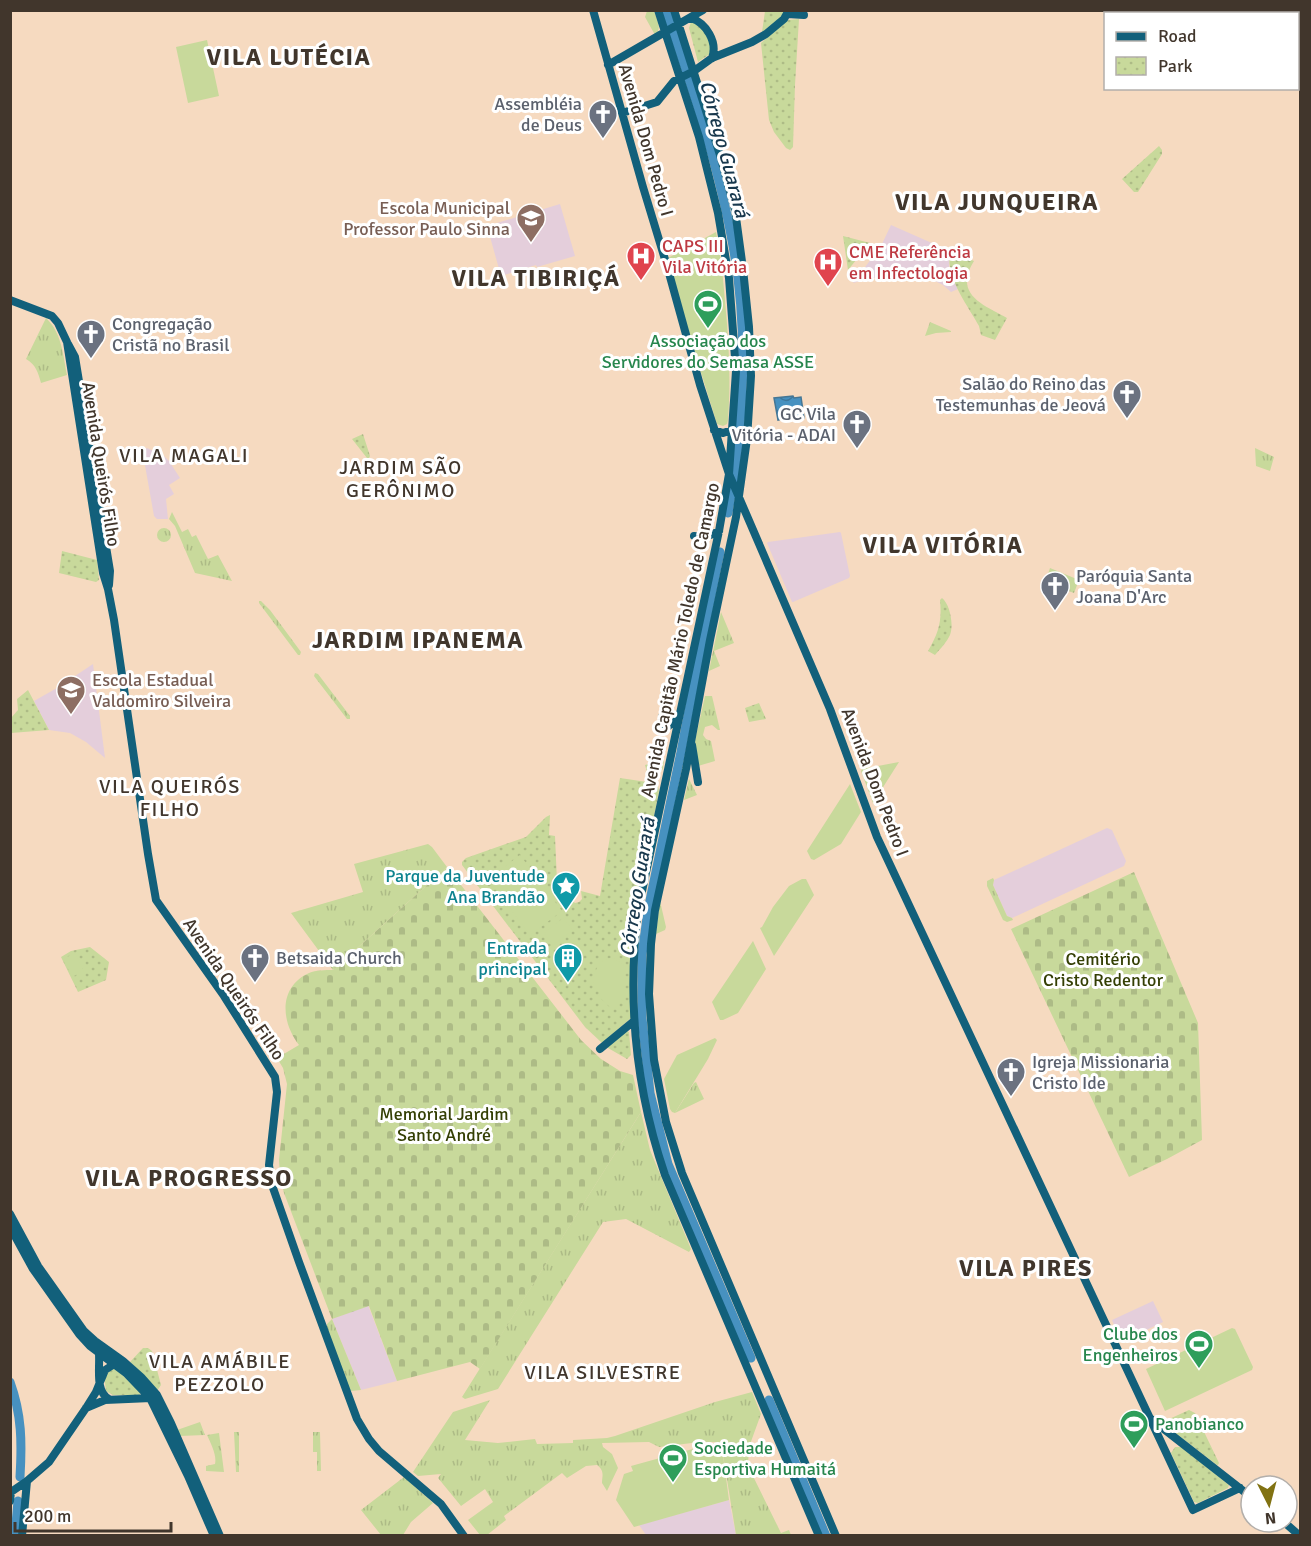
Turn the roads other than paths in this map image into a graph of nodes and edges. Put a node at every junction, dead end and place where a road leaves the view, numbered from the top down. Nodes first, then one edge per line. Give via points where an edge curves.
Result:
1 (593, 10) edge
2 (658, 10) edge
3 (674, 10) edge
4 (703, 10) edge
5 (788, 12) edge
6 (804, 15) dead end
7 (691, 18) junction
8 (672, 28) junction
9 (712, 58) junction
10 (609, 65) junction
11 (687, 75) junction
12 (622, 113) junction
13 (10, 300) edge
14 (714, 430) junction
15 (732, 430) junction
16 (720, 448) junction
17 (730, 476) junction
18 (738, 494) junction
19 (752, 525) junction
20 (734, 528) junction
21 (719, 531) junction
22 (694, 536) dead end
23 (680, 714) junction
24 (662, 717) dead end
25 (665, 729) dead end
26 (691, 736) junction
27 (698, 782) dead end
28 (634, 1021) junction
29 (600, 1049) dead end
30 (10, 1214) edge
31 (10, 1227) edge
32 (99, 1354) junction
33 (123, 1361) junction
34 (115, 1364) junction
35 (100, 1382) junction
36 (154, 1397) junction
37 (109, 1399) junction
38 (86, 1408) junction
39 (1149, 1418) junction
40 (1181, 1442) junction
41 (1166, 1454) junction
42 (27, 1481) junction
43 (1239, 1487) edge
44 (1239, 1488) edge
45 (11, 1496) edge
46 (22, 1536) edge
47 (214, 1536) edge
48 (220, 1536) edge
49 (464, 1536) edge
50 (819, 1536) edge
51 (836, 1536) edge

1 - 10 main road, Avenida Dom Pedro I
2 - 8 main road, Avenida Capitão Mário Toledo de Camargo
3 - 8 main road, Avenida Capitão Mário Toledo de Camargo
4 - 7 main road
5 - 6 main road
5 - 9 main road via 762,37
7 - 8 main road
7 - 9 main road via 705,26 714,44
8 - 10 main road
8 - 11 main road, Avenida Capitão Mário Toledo de Camargo
8 - 11 main road, Avenida Capitão Mário Toledo de Camargo
9 - 11 main road
10 - 12 main road, Avenida Dom Pedro I
11 - 12 main road via 670,84 656,103
11 - 15 main road, Avenida Capitão Mário Toledo de Camargo via 726,254 735,359
11 - 18 main road, Avenida Capitão Mário Toledo de Camargo via 733,202 744,269 751,376
12 - 14 main road, Avenida Dom Pedro I
13 - 49 main road, Avenida Queirós Filho via 52,316 75,357 156,900 275,1077 277,1092 269,1165 272,1185 357,1419 379,1451 441,1504
14 - 15 main road
14 - 16 main road, Avenida Dom Pedro I
15 - 16 main road
15 - 17 main road, Avenida Capitão Mário Toledo de Camargo
16 - 17 main road, Avenida Dom Pedro I
17 - 18 main road, Avenida Dom Pedro I
17 - 21 main road, Avenida Capitão Mário Toledo de Camargo
18 - 19 main road, Avenida Dom Pedro I
18 - 20 main road, Avenida Capitão Mário Toledo de Camargo
19 - 20 main road
19 - 39 main road, Avenida Dom Pedro I via 830,709 877,837
20 - 26 main road, Avenida Capitão Mário Toledo de Camargo
21 - 22 main road
21 - 23 main road, Avenida Capitão Mário Toledo de Camargo
23 - 24 main road via 672,719
23 - 25 main road
23 - 28 main road, Avenida Capitão Mário Toledo de Camargo via 638,910
26 - 27 main road
26 - 51 main road, Avenida Capitão Mário Toledo de Camargo via 651,944 650,1019 659,1090 686,1183
28 - 29 main road
28 - 50 main road, Avenida Capitão Mário Toledo de Camargo via 638,1064 656,1150
30 - 33 main road via 43,1275 89,1337
31 - 32 main road via 33,1269 74,1328
32 - 34 main road
32 - 35 main road
33 - 34 main road
33 - 36 main road via 141,1377
34 - 35 main road via 105,1370
34 - 36 main road
35 - 37 main road via 102,1393
35 - 38 main road
36 - 37 main road
36 - 47 main road
36 - 48 main road via 171,1423
37 - 38 main road
38 - 42 main road via 49,1462
39 - 40 main road, Avenida Dom Pedro I
39 - 41 main road
40 - 41 main road
40 - 43 main road, Avenida Dom Pedro I
41 - 44 main road via 1192,1510
42 - 45 main road
42 - 46 main road

